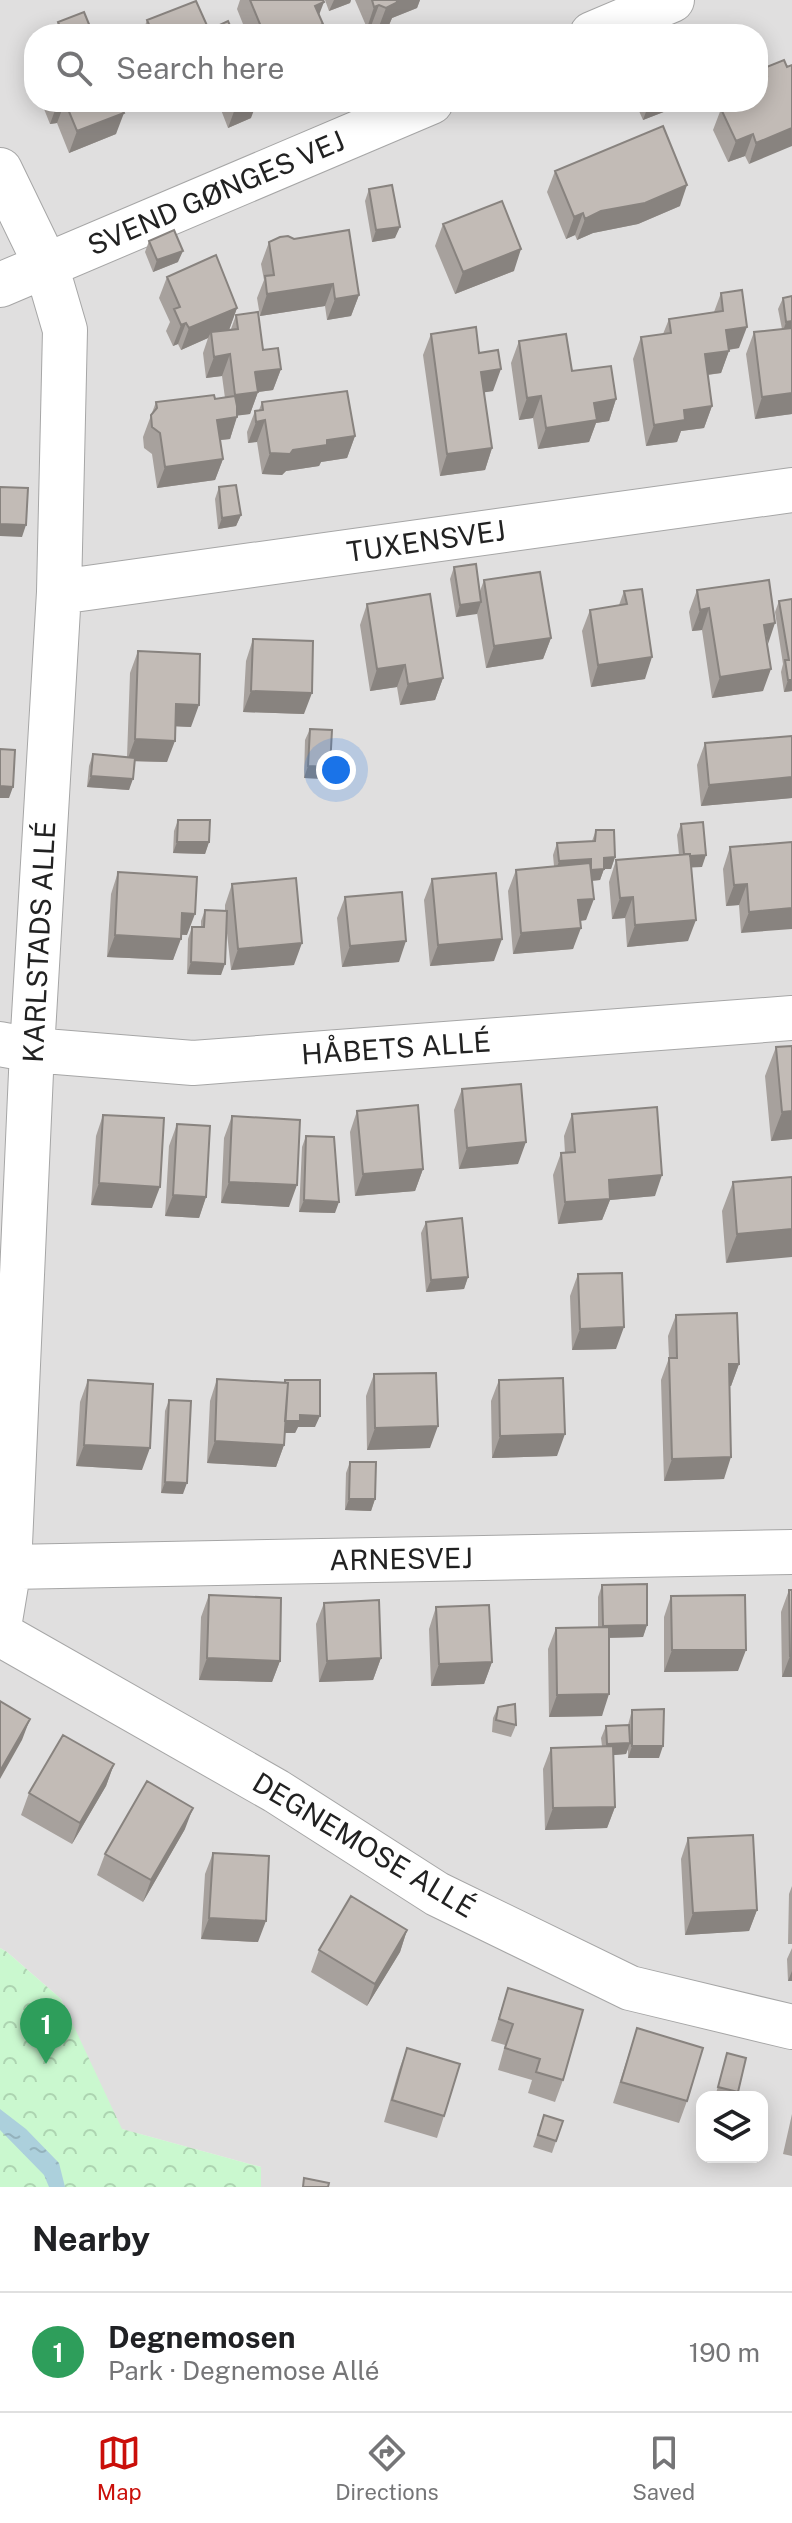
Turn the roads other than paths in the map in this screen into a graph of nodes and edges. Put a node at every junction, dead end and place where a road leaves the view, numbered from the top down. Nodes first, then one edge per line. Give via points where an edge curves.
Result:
1 (672, 0) edge
2 (616, 24) edge
3 (407, 112) edge
4 (0, 170) edge
5 (46, 265) junction
6 (0, 285) edge
7 (792, 490) edge
8 (59, 592) junction
9 (792, 1018) edge
10 (16, 1047) edge
11 (792, 1552) edge
12 (9, 1567) junction
13 (0, 1621) edge
14 (0, 1634) edge
15 (792, 2027) edge

1 - 2 street
3 - 5 street, SVEND GØNGES VEJ
4 - 5 street, KARLSTADS ALLÉ
5 - 6 street, SVEND GØNGES VEJ
5 - 8 street, KARLSTADS ALLÉ via 65,330
7 - 8 street, TUXENSVEJ
8 - 10 street, KARLSTADS ALLÉ
9 - 10 street, HÅBETS ALLÉ via 193,1063
10 - 12 street, KARLSTADS ALLÉ
11 - 12 street, ARNESVEJ
12 - 13 street, KARLSTADS ALLÉ
14 - 15 street, DEGNEMOSE ALLÉ via 276,1791 437,1894 630,1988

